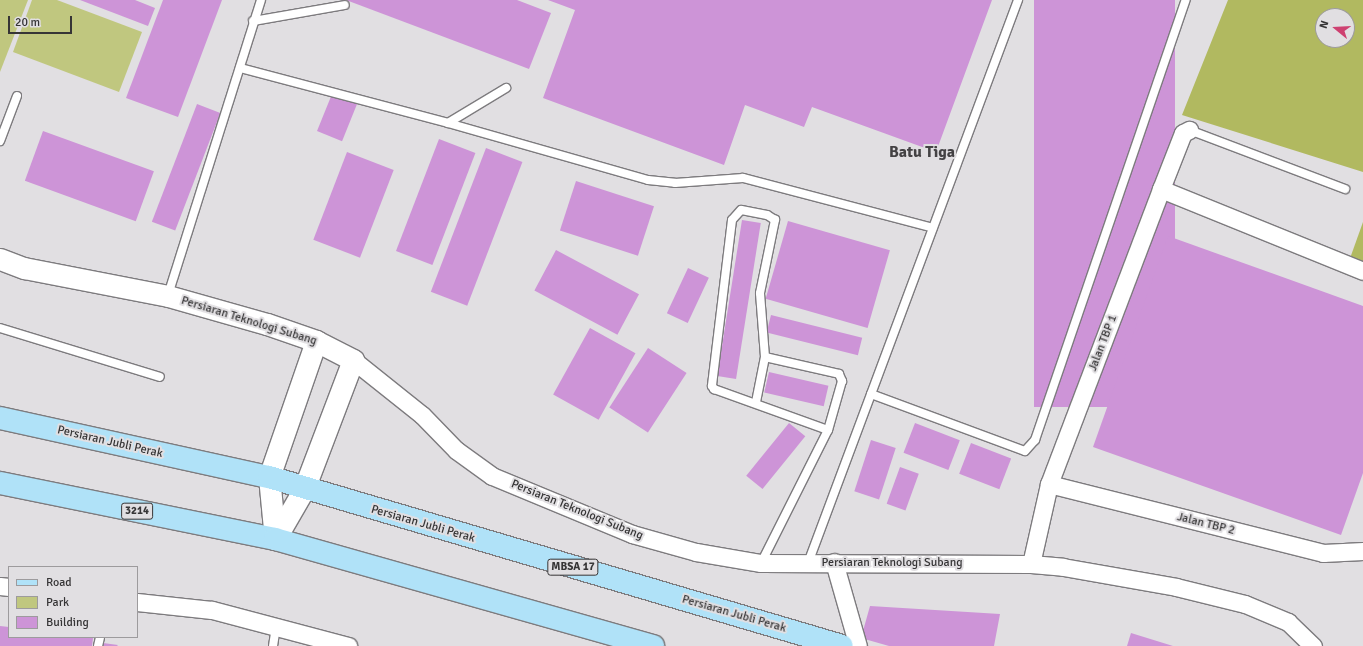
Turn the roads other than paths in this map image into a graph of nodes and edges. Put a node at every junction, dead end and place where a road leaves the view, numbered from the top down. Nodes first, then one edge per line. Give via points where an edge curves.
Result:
1 (261, 0) edge
2 (1018, 0) edge
3 (1186, 0) edge
4 (345, 5) dead end
5 (254, 21) junction
6 (240, 68) junction
7 (506, 88) dead end
8 (17, 96) dead end
9 (448, 123) junction
10 (1189, 130) joint
11 (0, 142) edge
12 (1161, 189) junction
13 (1345, 189) dead end
14 (933, 228) junction
15 (0, 259) edge
16 (1363, 271) edge
17 (168, 296) junction
18 (0, 328) edge
19 (316, 341) junction
20 (765, 357) junction
21 (353, 360) junction
22 (160, 377) dead end
23 (871, 394) junction
24 (756, 402) junction
25 (0, 418) edge
26 (828, 430) junction
27 (269, 477) junction
28 (0, 483) edge
29 (1049, 484) junction
30 (304, 489) junction
31 (275, 539) junction
32 (1363, 551) edge
33 (834, 562) junction
34 (761, 563) junction
35 (808, 564) junction
36 (1031, 564) junction
37 (138, 602) edge
38 (276, 626) junction
39 (320, 643) edge
40 (273, 646) edge
41 (348, 646) edge
42 (653, 646) edge
43 (842, 646) edge
44 (858, 646) edge
45 (1313, 646) edge

1 - 5 lane
2 - 14 lane
3 - 23 lane via 1035,440 1025,450
4 - 5 lane
5 - 6 lane
6 - 9 lane
6 - 17 lane
7 - 9 lane
8 - 11 lane
9 - 14 lane via 648,180 675,184 743,178
10 - 12 street, Jalan TBP 1 via 1183,133
10 - 13 lane
12 - 16 street
12 - 29 street, Jalan TBP 1
14 - 23 lane
15 - 17 street, Persiaran Teknologi Subang via 24,268
17 - 19 street, Persiaran Teknologi Subang
18 - 22 lane
19 - 21 street, Persiaran Teknologi Subang
19 - 27 street
20 - 24 lane
20 - 24 lane via 760,292 775,220 767,215 741,210 732,220 712,386 714,389
20 - 26 lane via 839,374 842,381
21 - 30 street
21 - 34 street, Persiaran Teknologi Subang via 422,415 456,450 492,476 632,534 696,552
23 - 35 lane
24 - 26 lane
25 - 27 main road, Persiaran Jubli Perak
26 - 34 lane
27 - 30 main road, Persiaran Jubli Perak
27 - 31 street
28 - 31 main road, 3214
29 - 32 street, Jalan TBP 2 via 1323,553
29 - 36 street, Jalan TBP 1
30 - 31 street
30 - 43 main road, Persiaran Jubli Perak / MBSA 17
31 - 42 main road
33 - 35 street, Persiaran Teknologi Subang
33 - 36 street, Persiaran Teknologi Subang
33 - 44 street
34 - 35 street, Persiaran Teknologi Subang
36 - 45 street, Persiaran Teknologi Subang via 1063,567 1176,587 1245,604 1288,622
37 - 38 street via 212,610
38 - 39 street
38 - 40 lane
39 - 41 street

